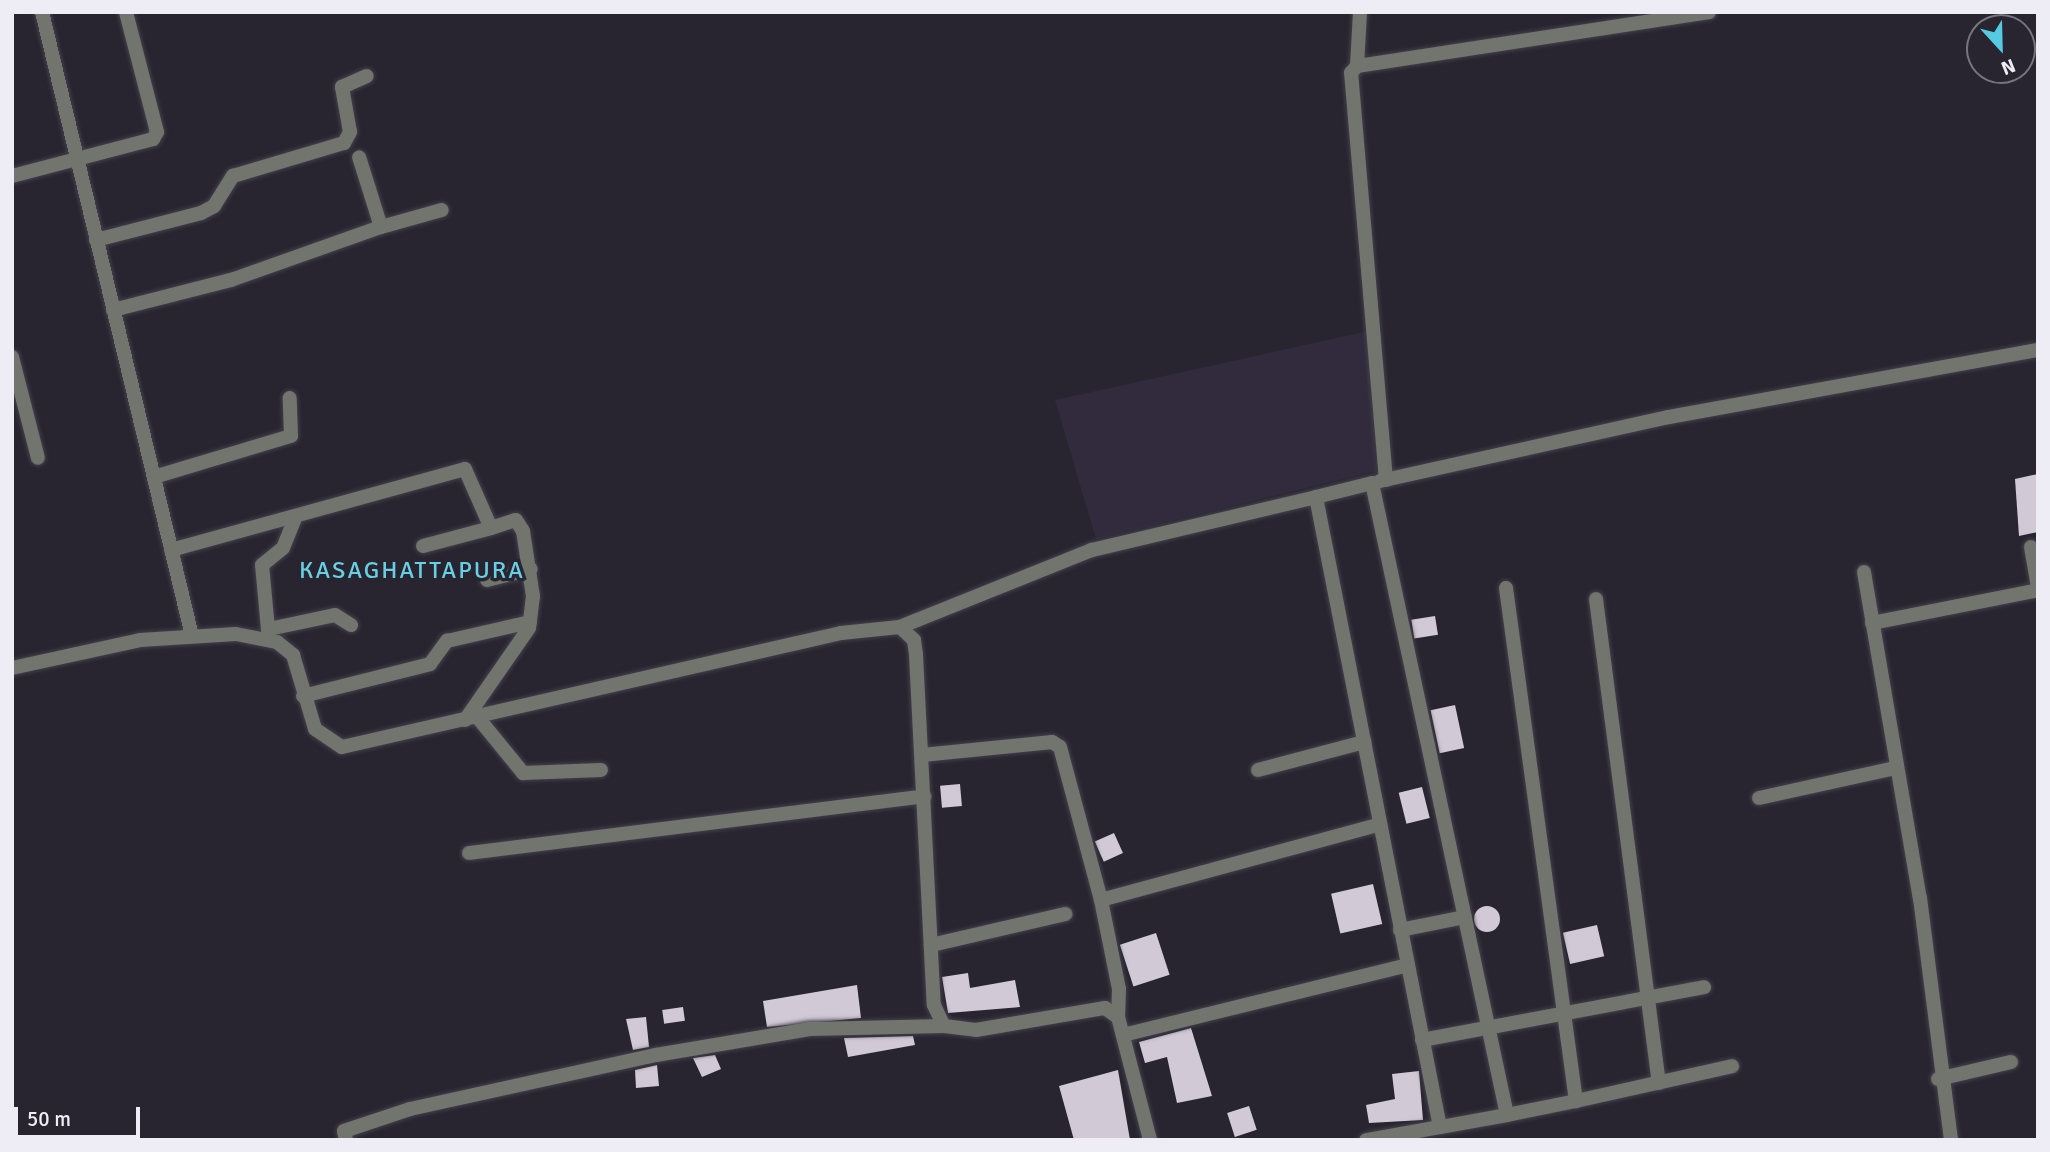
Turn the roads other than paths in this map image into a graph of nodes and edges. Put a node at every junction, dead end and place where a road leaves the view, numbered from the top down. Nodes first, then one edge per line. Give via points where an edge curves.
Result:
1 (43, 12) edge
2 (126, 12) edge
3 (1360, 12) edge
4 (1709, 12) edge
5 (1357, 66) junction
6 (366, 76) dead end
7 (359, 157) dead end
8 (77, 161) junction
9 (12, 176) edge
10 (442, 211) dead end
11 (382, 227) junction
12 (96, 240) junction
13 (113, 310) junction
14 (2038, 350) edge
15 (12, 357) edge
16 (290, 398) dead end
17 (38, 457) dead end
18 (153, 477) junction
19 (1379, 482) junction
20 (1316, 497) junction
21 (295, 519) junction
22 (491, 528) junction
23 (423, 546) dead end
24 (2031, 547) dead end
25 (171, 550) junction
26 (531, 569) junction
27 (1864, 572) dead end
28 (487, 580) dead end
29 (1506, 588) dead end
30 (2038, 589) edge
31 (1596, 599) dead end
32 (530, 622) junction
33 (1872, 623) junction
34 (351, 625) dead end
35 (900, 627) junction
36 (269, 635) junction
37 (192, 636) junction
38 (12, 668) edge
39 (303, 696) junction
40 (472, 719) junction
41 (1364, 742) junction
42 (922, 755) junction
43 (1896, 768) junction
44 (601, 770) dead end
45 (1258, 770) dead end
46 (924, 796) junction
47 (1759, 798) dead end
48 (1380, 824) junction
49 (469, 853) dead end
50 (1101, 900) junction
51 (1065, 914) dead end
52 (1465, 917) junction
53 (1400, 930) junction
54 (931, 945) junction
55 (1407, 965) junction
56 (1704, 987) dead end
57 (1646, 997) junction
58 (1564, 1014) junction
59 (1118, 1017) junction
60 (944, 1027) junction
61 (1488, 1027) junction
62 (1123, 1035) junction
63 (1422, 1040) junction
64 (2011, 1062) dead end
65 (1732, 1066) dead end
66 (1938, 1079) junction
67 (1658, 1083) junction
68 (1576, 1101) junction
69 (1507, 1115) junction
70 (1440, 1128) junction
71 (346, 1140) edge
72 (1150, 1140) edge
73 (1366, 1140) edge
74 (1951, 1140) edge

1 - 8 street
2 - 8 street via 156,132 148,143
3 - 5 street
4 - 5 street
5 - 19 street via 1350,73
6 - 12 street via 342,87 350,132 344,143 233,176 214,206 201,213
7 - 11 street
8 - 9 street
8 - 12 street
10 - 11 street
11 - 13 street via 231,280
12 - 13 street
13 - 18 street
14 - 19 street via 1669,417
15 - 17 street
16 - 18 street via 291,436
18 - 25 street
19 - 20 street
19 - 52 street
20 - 35 street via 1092,550
20 - 41 street
21 - 22 street via 465,470
21 - 25 street
21 - 36 street via 283,548 262,565
22 - 23 street
22 - 26 street via 516,520
24 - 30 street
25 - 37 street
26 - 28 street
26 - 32 street
27 - 33 street
29 - 58 street
30 - 33 street
31 - 57 street
32 - 39 street via 447,641 430,664
32 - 40 street
33 - 43 street
34 - 36 street via 335,615
35 - 40 street via 841,633
35 - 42 street via 914,640
36 - 37 street
36 - 39 street via 293,655
37 - 38 street via 140,640
39 - 40 street via 315,729 342,747
40 - 44 street via 523,774
41 - 45 street
41 - 48 street
42 - 46 street
42 - 50 street via 1052,742 1060,747
43 - 47 street
43 - 66 street via 1920,898
46 - 49 street
46 - 54 street
48 - 50 street
48 - 53 street
50 - 59 street via 1119,989
51 - 54 street
52 - 53 street
52 - 61 street
53 - 55 street
54 - 60 street via 934,1005
55 - 62 street
55 - 63 street
56 - 57 street
57 - 58 street
57 - 67 street
58 - 61 street
58 - 68 street
59 - 60 street via 1105,1008 976,1030
59 - 62 street
60 - 71 street via 810,1029 656,1055 410,1109 344,1131
61 - 63 street
61 - 69 street
62 - 72 street
63 - 70 street
64 - 66 street
65 - 67 street
66 - 74 street
67 - 68 street
68 - 69 street
69 - 70 street
70 - 73 street

